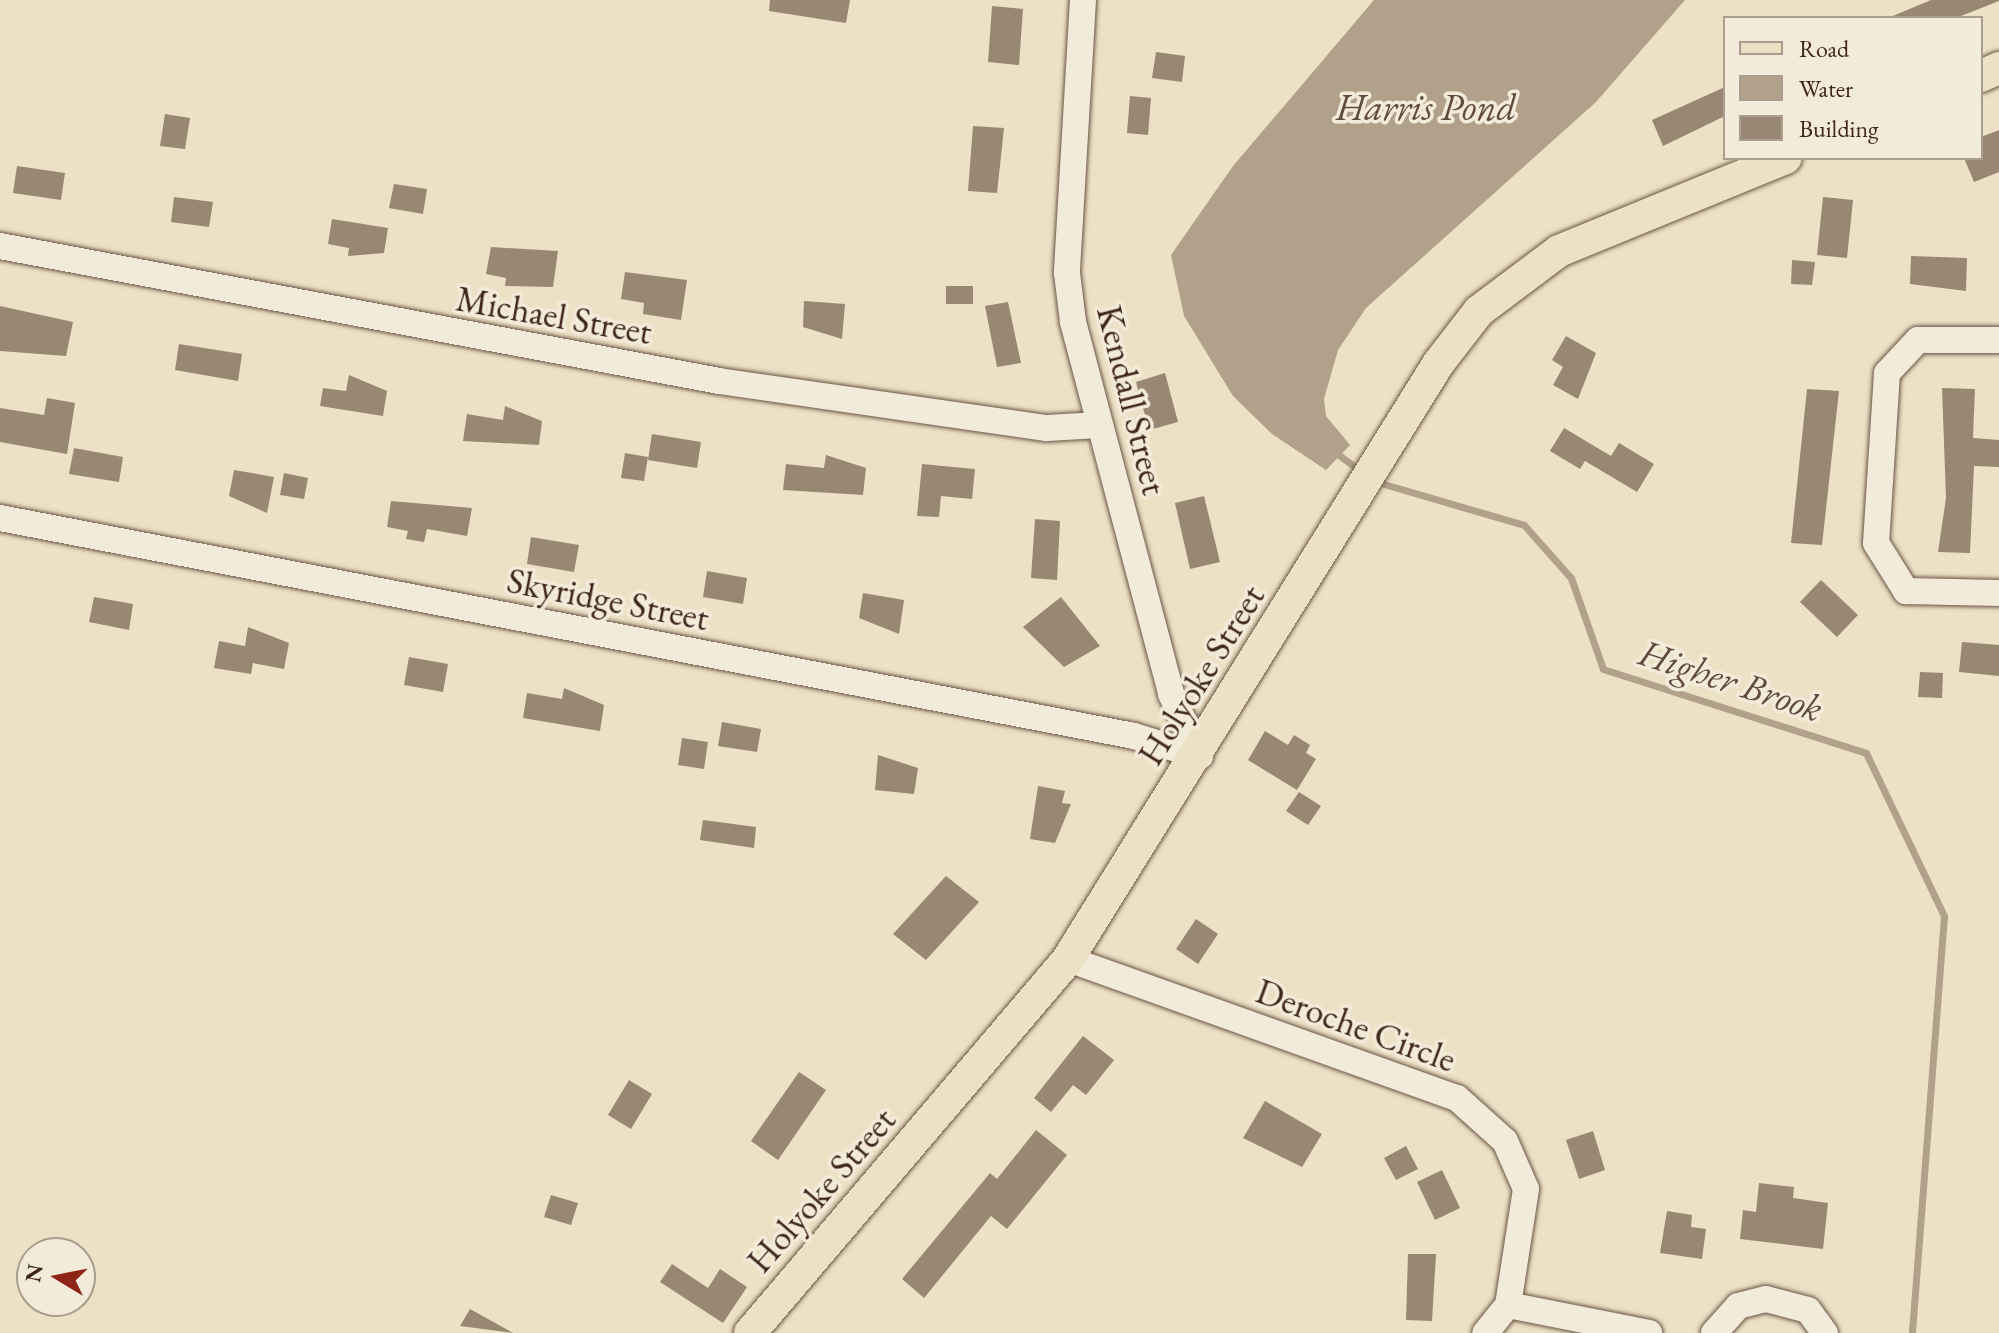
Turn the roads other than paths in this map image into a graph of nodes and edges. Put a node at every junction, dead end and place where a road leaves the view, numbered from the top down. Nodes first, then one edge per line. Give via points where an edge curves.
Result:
1 (1083, 0) edge
2 (1781, 160) edge
3 (0, 246) edge
4 (1999, 340) edge
5 (1099, 425) junction
6 (0, 518) edge
7 (1999, 593) edge
8 (1200, 756) junction
9 (1068, 959) junction
10 (1508, 1305) junction
11 (750, 1333) edge
12 (1485, 1333) edge
13 (1649, 1333) edge
14 (1714, 1333) edge
15 (1825, 1333) edge

1 - 5 street, Kendall Street via 1067,273 1085,386
2 - 8 main road, Holyoke Street via 1577,243 1505,285 1447,350
3 - 5 street, Michael Street via 719,381 1047,428
4 - 7 street via 1918,340 1887,373 1876,543 1906,591
5 - 8 street, Kendall Street via 1171,694
6 - 8 street, Skyridge Street via 1134,736
8 - 9 main road, Holyoke Street
9 - 10 street, Deroche Circle via 1457,1098 1505,1141 1526,1189
9 - 11 main road, Holyoke Street
10 - 12 street
10 - 13 street
14 - 15 street via 1738,1306 1766,1299 1808,1310

